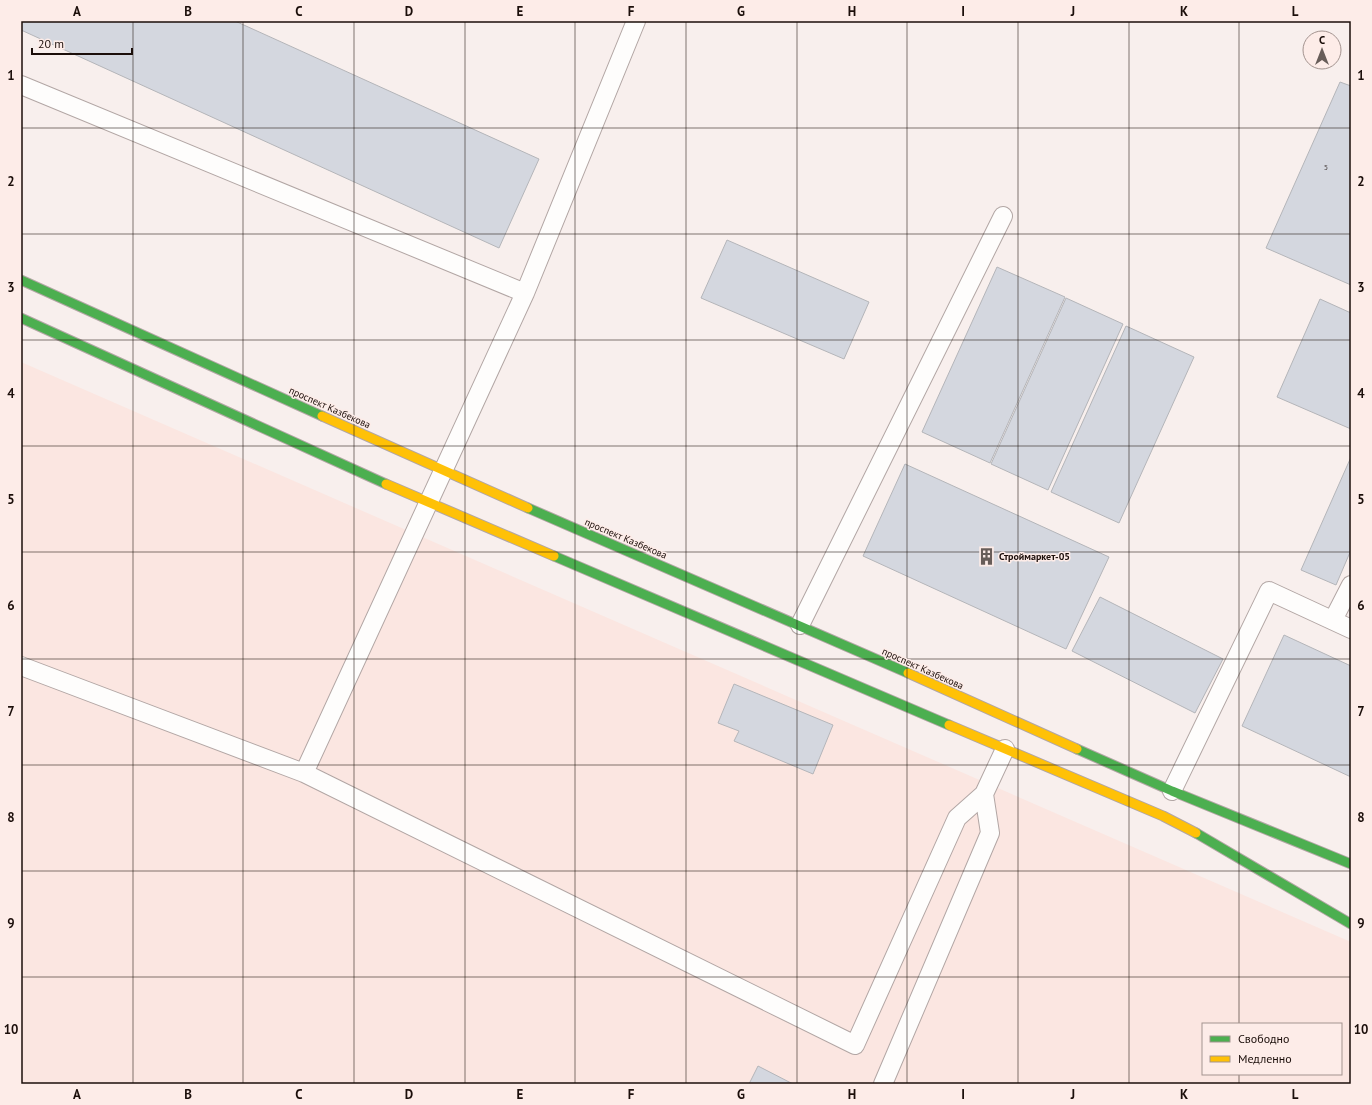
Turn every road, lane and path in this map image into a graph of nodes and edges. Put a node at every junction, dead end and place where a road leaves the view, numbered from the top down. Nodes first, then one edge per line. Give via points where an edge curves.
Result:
1 (636, 21) edge
2 (21, 85) edge
3 (1003, 216) dead end
4 (21, 280) edge
5 (525, 293) junction
6 (21, 318) edge
7 (444, 471) junction
8 (429, 503) junction
9 (1351, 585) edge
10 (1333, 620) junction
11 (800, 625) junction
12 (1351, 629) edge
13 (21, 666) edge
14 (1005, 749) junction
15 (304, 773) junction
16 (1172, 792) junction
17 (984, 794) junction
18 (1351, 864) edge
19 (1351, 924) edge
20 (883, 1084) edge

1 - 5 lane
2 - 5 lane
3 - 11 lane
4 - 7 highway, проспект Казбекова
5 - 7 lane
6 - 8 highway
7 - 8 lane
7 - 11 highway, проспект Казбекова
8 - 14 highway
8 - 15 lane
9 - 10 lane
10 - 12 lane
10 - 16 lane via 1270,592
11 - 16 highway, проспект Казбекова
13 - 15 lane
14 - 17 lane
14 - 19 highway via 1163,816 1216,844
15 - 17 lane via 855,1045 957,818
16 - 18 highway, проспект Казбекова
17 - 20 lane via 990,833

